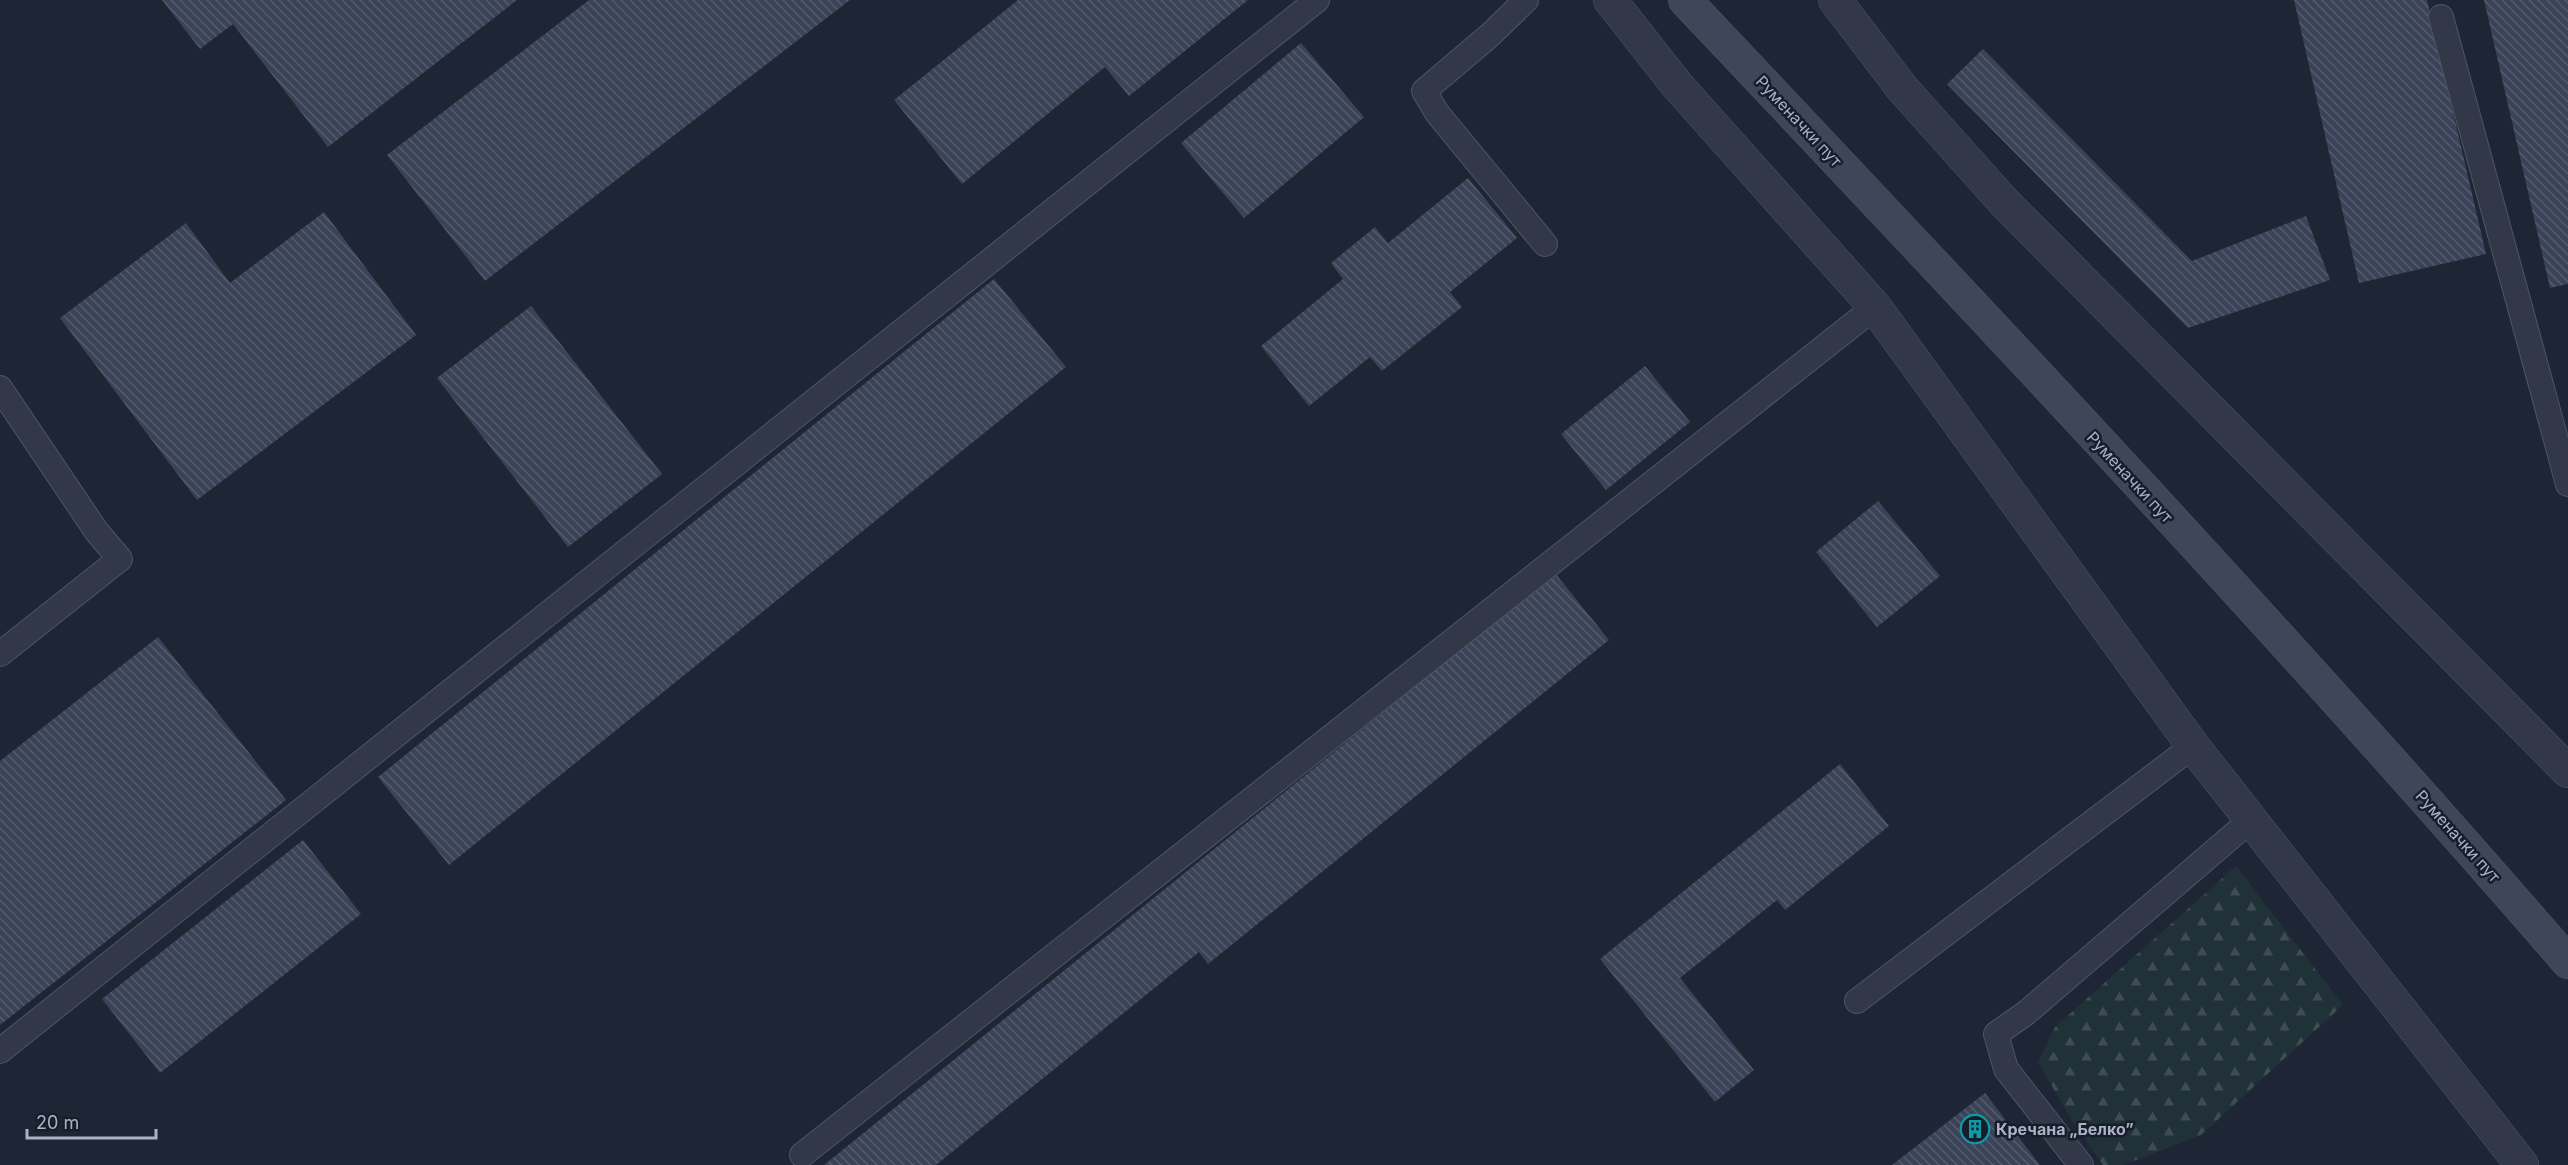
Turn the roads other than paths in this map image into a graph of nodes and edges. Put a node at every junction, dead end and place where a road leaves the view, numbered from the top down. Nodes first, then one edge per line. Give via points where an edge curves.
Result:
1 (1317, 0) edge
2 (1526, 0) edge
3 (1610, 0) edge
4 (1684, 0) edge
5 (1835, 0) edge
6 (2441, 17) dead end
7 (1545, 244) dead end
8 (1875, 307) junction
9 (0, 388) edge
10 (2568, 484) edge
11 (0, 654) edge
12 (2193, 746) junction
13 (2568, 771) edge
14 (2252, 819) junction
15 (2568, 962) edge
16 (1857, 1001) dead end
17 (0, 1051) edge
18 (802, 1155) dead end
19 (2081, 1165) edge
20 (2522, 1165) edge

1 - 17 lane
2 - 7 lane via 1424,91 1437,113
3 - 8 street via 1677,84
4 - 15 main road, Руменачки пут via 2219,573
5 - 13 street via 1902,88 2003,201
6 - 10 lane
8 - 12 street
8 - 18 lane
9 - 11 lane via 97,532 120,559
12 - 14 street
12 - 16 lane
14 - 19 lane via 2026,1013 1996,1034 2006,1069
14 - 20 street

